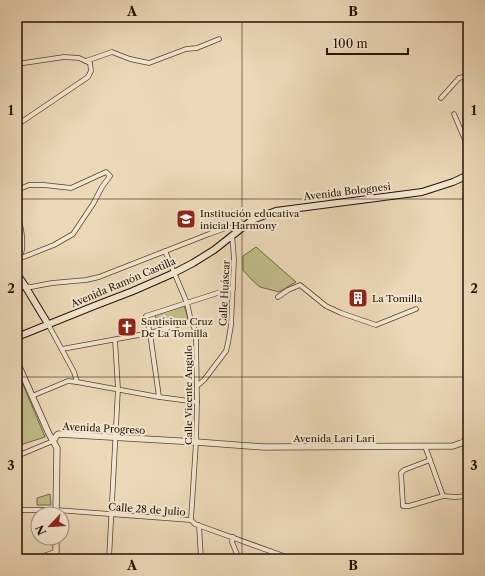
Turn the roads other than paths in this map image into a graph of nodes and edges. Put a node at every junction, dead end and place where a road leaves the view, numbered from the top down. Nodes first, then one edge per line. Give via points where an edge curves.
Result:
1 (219, 39) dead end
2 (86, 61) junction
3 (17, 64) edge
4 (468, 76) edge
5 (441, 98) dead end
6 (454, 114) dead end
7 (17, 125) edge
8 (468, 145) edge
9 (468, 175) edge
10 (17, 190) edge
11 (17, 216) edge
12 (242, 227) junction
13 (232, 236) junction
14 (165, 251) junction
15 (21, 258) junction
16 (17, 262) edge
17 (174, 273) junction
18 (17, 274) edge
19 (25, 286) junction
20 (17, 288) edge
21 (233, 288) junction
22 (278, 297) dead end
23 (187, 303) junction
24 (416, 309) dead end
25 (191, 321) junction
26 (48, 324) junction
27 (150, 333) junction
28 (17, 337) edge
29 (115, 340) junction
30 (62, 349) junction
31 (17, 362) edge
32 (77, 382) junction
33 (197, 386) junction
34 (118, 389) junction
35 (32, 396) junction
36 (159, 397) junction
37 (197, 402) junction
38 (468, 435) edge
39 (116, 438) junction
40 (53, 441) junction
41 (196, 442) junction
42 (425, 446) junction
43 (17, 456) edge
44 (430, 460) junction
45 (443, 496) junction
46 (468, 496) edge
47 (56, 506) edge
48 (17, 510) edge
49 (30, 511) edge
50 (70, 512) edge
51 (112, 514) junction
52 (191, 520) junction
53 (199, 525) junction
54 (233, 537) junction
55 (56, 546) edge
56 (56, 552) junction
57 (35, 559) edge
58 (56, 559) edge
59 (109, 559) edge
60 (201, 559) edge
61 (239, 559) edge
62 (292, 559) edge

1 - 2 street via 148,63 112,52
2 - 3 street via 79,58 64,58
2 - 7 street via 90,63 92,71 88,77
4 - 5 street via 459,78
6 - 8 street
9 - 12 main road, Avenida Bolognesi via 422,192 276,211 252,220
10 - 15 street via 29,185 71,188 106,172 110,176 73,234 54,245
11 - 15 street via 23,240
12 - 13 main road, Avenida Bolognesi
12 - 14 street via 226,228
13 - 17 main road, Avenida Ramón Castilla
13 - 21 street, Calle Huáscar
14 - 17 street, Calle Vicente Angulo
14 - 19 street via 99,277
15 - 16 street
17 - 23 street, Calle Vicente Angulo
17 - 26 main road, Avenida Ramón Castilla
18 - 19 main road
19 - 20 street
19 - 26 main road
21 - 23 street
21 - 33 street, Calle Huáscar via 231,325 226,351
22 - 24 street via 300,284 326,306 376,325
23 - 25 street, Calle Vicente Angulo
23 - 27 street via 146,316
25 - 27 street
25 - 33 street, Calle Vicente Angulo via 196,335
26 - 28 main road, Avenida Ramón Castilla
26 - 30 street
27 - 29 street
27 - 36 street
29 - 30 street
29 - 34 street
30 - 32 street
31 - 35 street
32 - 34 street
32 - 35 street via 68,381
33 - 37 street, Calle Vicente Angulo
34 - 36 street
34 - 39 street
35 - 40 street
36 - 37 street
37 - 41 street, Calle Vicente Angulo
38 - 42 street, Avenida Lari Lari via 464,442 453,446
39 - 40 street, Avenida Progreso via 59,434
39 - 41 street, Avenida Progreso
39 - 51 street
40 - 43 street, Avenida Progreso
40 - 47 street via 57,451
41 - 42 street, Avenida Lari Lari via 264,448
41 - 52 street, Calle Vicente Angulo
42 - 44 street
44 - 45 street
44 - 45 street via 401,473 404,506
45 - 46 street
48 - 49 street, Calle 28 de Julio
50 - 51 street, Calle 28 de Julio
51 - 52 street, Calle 28 de Julio
51 - 59 street
52 - 53 street, Calle 28 de Julio
53 - 54 street, Calle 28 de Julio
53 - 60 street
54 - 61 street via 232,542
54 - 62 street, Calle 28 de Julio
55 - 56 street
56 - 57 street
56 - 58 street

